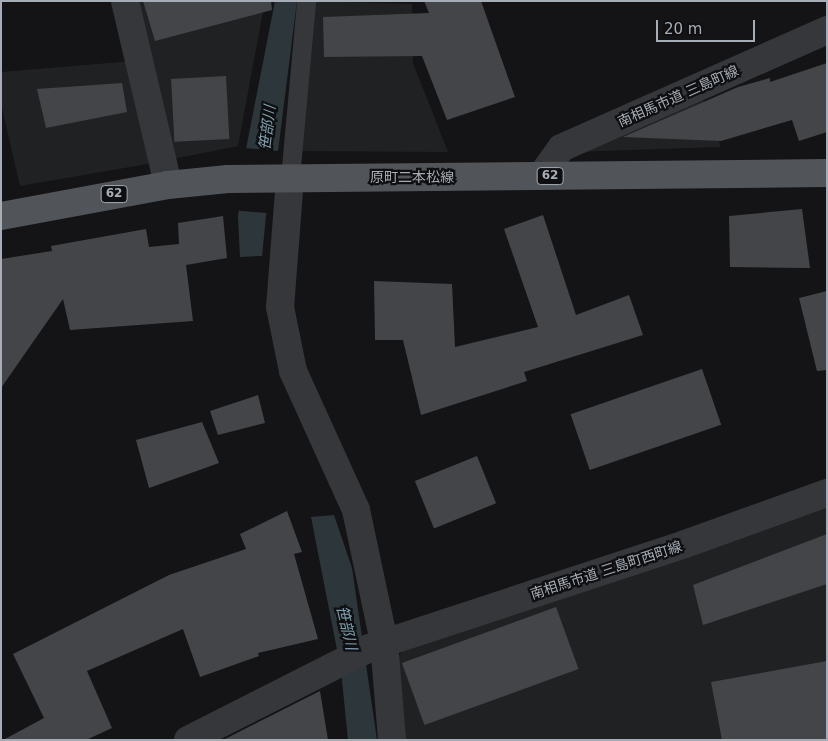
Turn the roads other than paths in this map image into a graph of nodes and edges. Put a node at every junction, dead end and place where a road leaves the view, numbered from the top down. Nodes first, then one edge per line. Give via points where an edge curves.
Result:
1 (125, 1) edge
2 (306, 1) edge
3 (827, 30) edge
4 (827, 173) edge
5 (542, 176) junction
6 (282, 178) junction
7 (168, 185) junction
8 (1, 216) edge
9 (827, 493) edge
10 (376, 645) junction
11 (188, 740) edge
12 (392, 740) edge

1 - 7 street
2 - 6 lane
3 - 5 street, 南相馬市道 三島町線 via 562,148
4 - 5 main road, 原町二本松線 / 62
5 - 6 main road, 原町二本松線 / 62
6 - 7 main road, 原町二本松線 / 62
6 - 10 street via 280,307 293,371 356,510
7 - 8 main road, 原町二本松線 / 62
9 - 10 street, 南相馬市道 三島町西町線 via 666,550
10 - 11 street, 南相馬市道 三島町西町線 via 338,661
10 - 12 street

